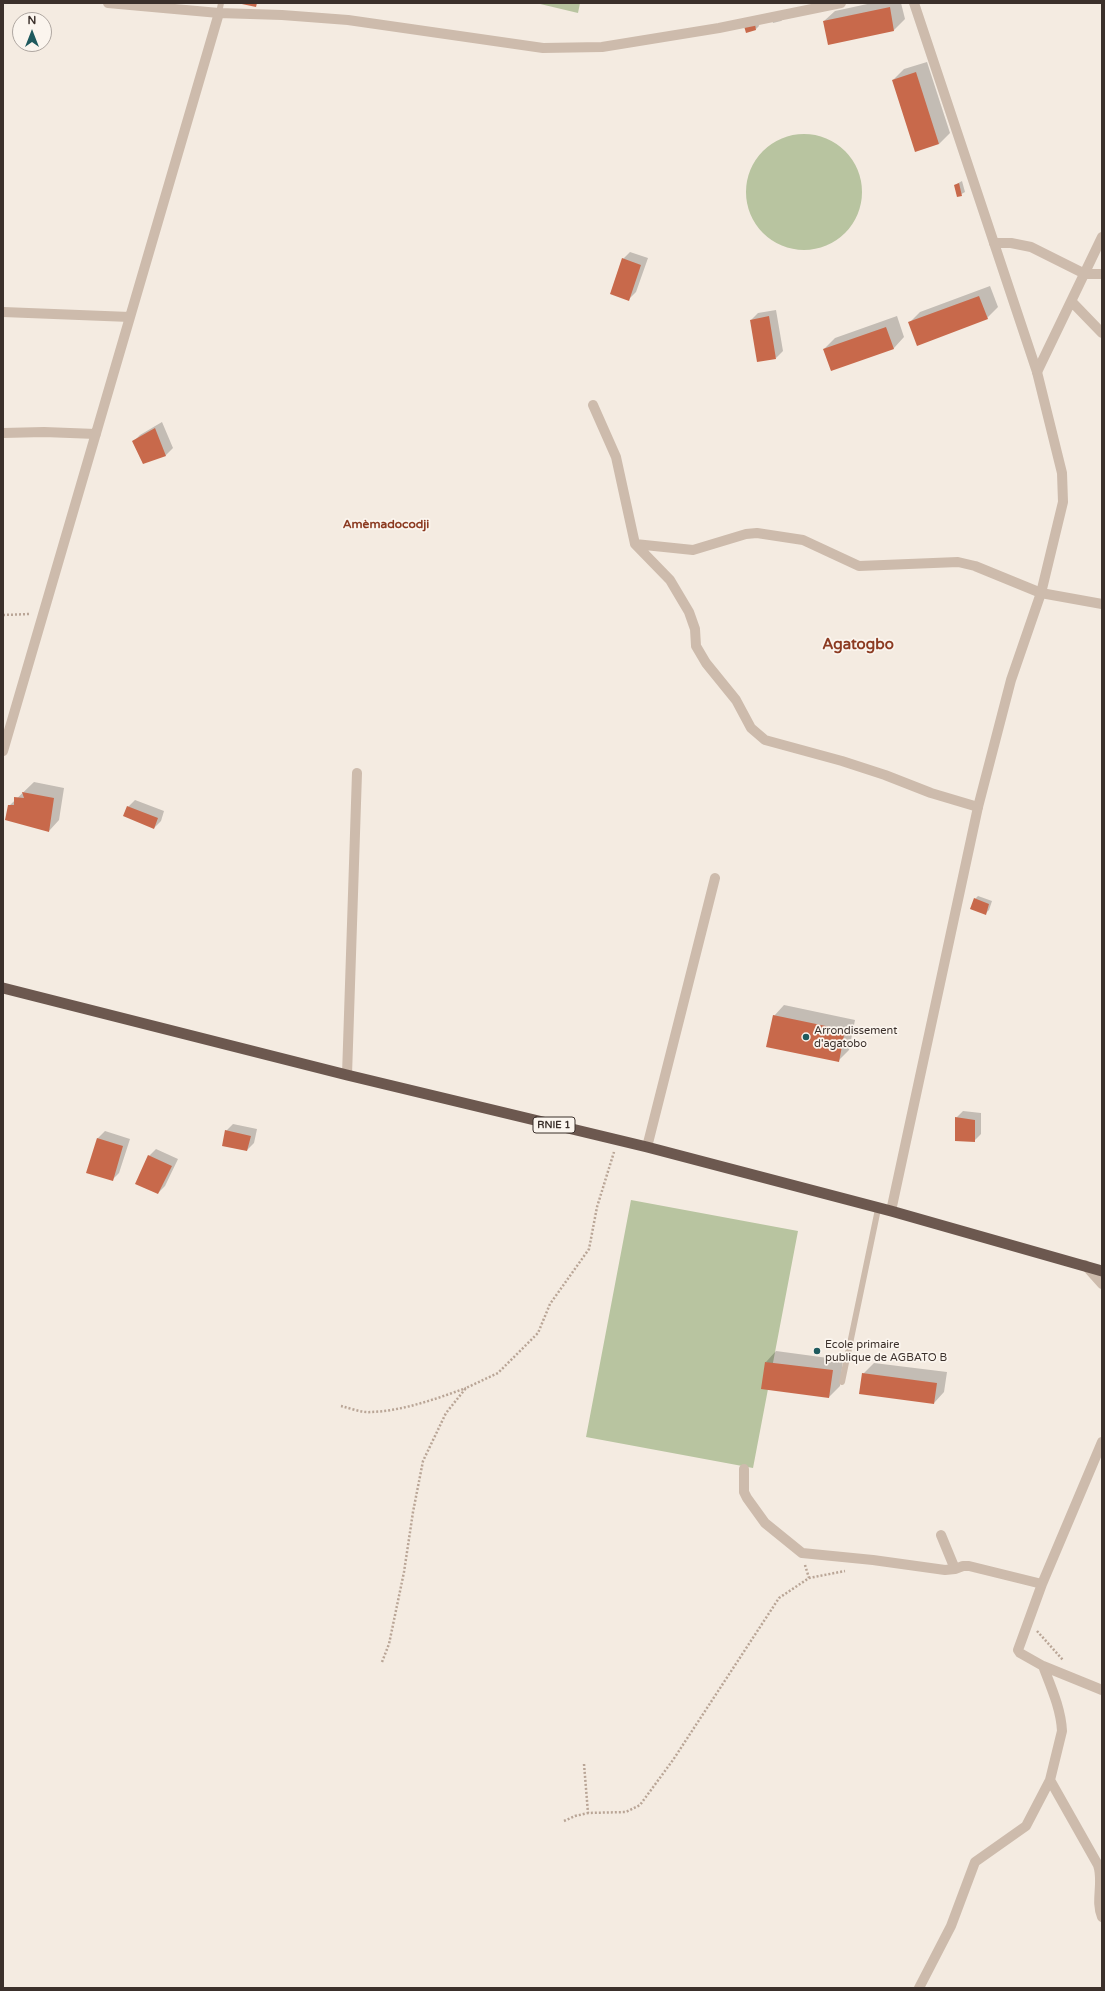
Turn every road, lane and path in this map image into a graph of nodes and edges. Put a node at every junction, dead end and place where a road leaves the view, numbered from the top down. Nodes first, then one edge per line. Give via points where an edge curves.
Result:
1 (108, 3) edge
2 (841, 3) edge
3 (914, 3) edge
4 (220, 8) edge
5 (1102, 238) edge
6 (994, 243) junction
7 (1086, 274) junction
8 (1102, 274) edge
9 (1072, 302) junction
10 (3, 312) edge
11 (130, 317) junction
12 (1102, 333) edge
13 (1037, 372) junction
14 (593, 404) dead end
15 (3, 433) edge
16 (96, 434) junction
17 (635, 544) junction
18 (1041, 593) junction
19 (1102, 604) edge
20 (32, 614) dead end
21 (3, 615) edge
22 (3, 751) edge
23 (357, 772) dead end
24 (978, 807) junction
25 (715, 878) dead end
26 (3, 988) edge
27 (347, 1075) junction
28 (619, 1140) junction
29 (647, 1147) junction
30 (878, 1209) junction
31 (891, 1211) junction
32 (1086, 1265) junction
33 (1102, 1271) edge
34 (1102, 1284) edge
35 (842, 1382) dead end
36 (466, 1388) junction
37 (341, 1406) dead end
38 (1102, 1442) edge
39 (744, 1469) dead end
40 (941, 1535) dead end
41 (955, 1569) junction
42 (810, 1578) dead end
43 (1042, 1584) junction
44 (1028, 1622) junction
45 (382, 1662) dead end
46 (1065, 1662) dead end
47 (1043, 1666) junction
48 (1102, 1690) edge
49 (584, 1764) dead end
50 (1050, 1780) junction
51 (588, 1813) junction
52 (564, 1821) dead end
53 (1102, 1917) edge
54 (919, 1988) edge

1 - 4 street
2 - 4 street via 719,28 602,47 543,48 348,20
3 - 6 street
4 - 11 street
5 - 7 street
6 - 7 street via 1031,247
6 - 13 street
7 - 8 street
7 - 9 street
9 - 12 street
9 - 13 street
10 - 11 street
11 - 16 street
13 - 18 street via 1063,483 1063,502
14 - 17 street via 618,462
15 - 16 street
16 - 22 street
17 - 18 street via 693,550 757,533 802,540 859,566 958,562 975,566
17 - 24 street via 670,580 689,612 695,629 696,646 702,657 736,700 751,728 765,740 842,761
18 - 19 street
18 - 24 street via 1011,680
20 - 21 path
23 - 27 street
24 - 31 street
25 - 29 street
26 - 27 highway, RNIE 1
27 - 28 highway, RNIE 1
28 - 29 highway, RNIE 1
28 - 36 path via 598,1201 588,1249 550,1304 538,1332 498,1372
29 - 30 highway, RNIE 1
30 - 31 highway, RNIE 1
30 - 35 lane
31 - 32 highway, RNIE 1
32 - 33 highway, RNIE 1
32 - 34 street
36 - 37 path via 440,1398 384,1411 370,1412
36 - 45 path via 446,1413 423,1460 404,1572 389,1644
38 - 43 street
39 - 41 street via 744,1492 747,1498 768,1526 802,1553 944,1570
40 - 41 street
41 - 43 street via 969,1566
42 - 51 path via 778,1598 673,1760 640,1805 626,1812
43 - 44 street
44 - 46 path
44 - 47 street via 1018,1650
47 - 48 street
47 - 50 street via 1062,1725
49 - 51 path
50 - 53 street via 1098,1865
50 - 54 street via 1026,1826 975,1862 951,1926
51 - 52 path

